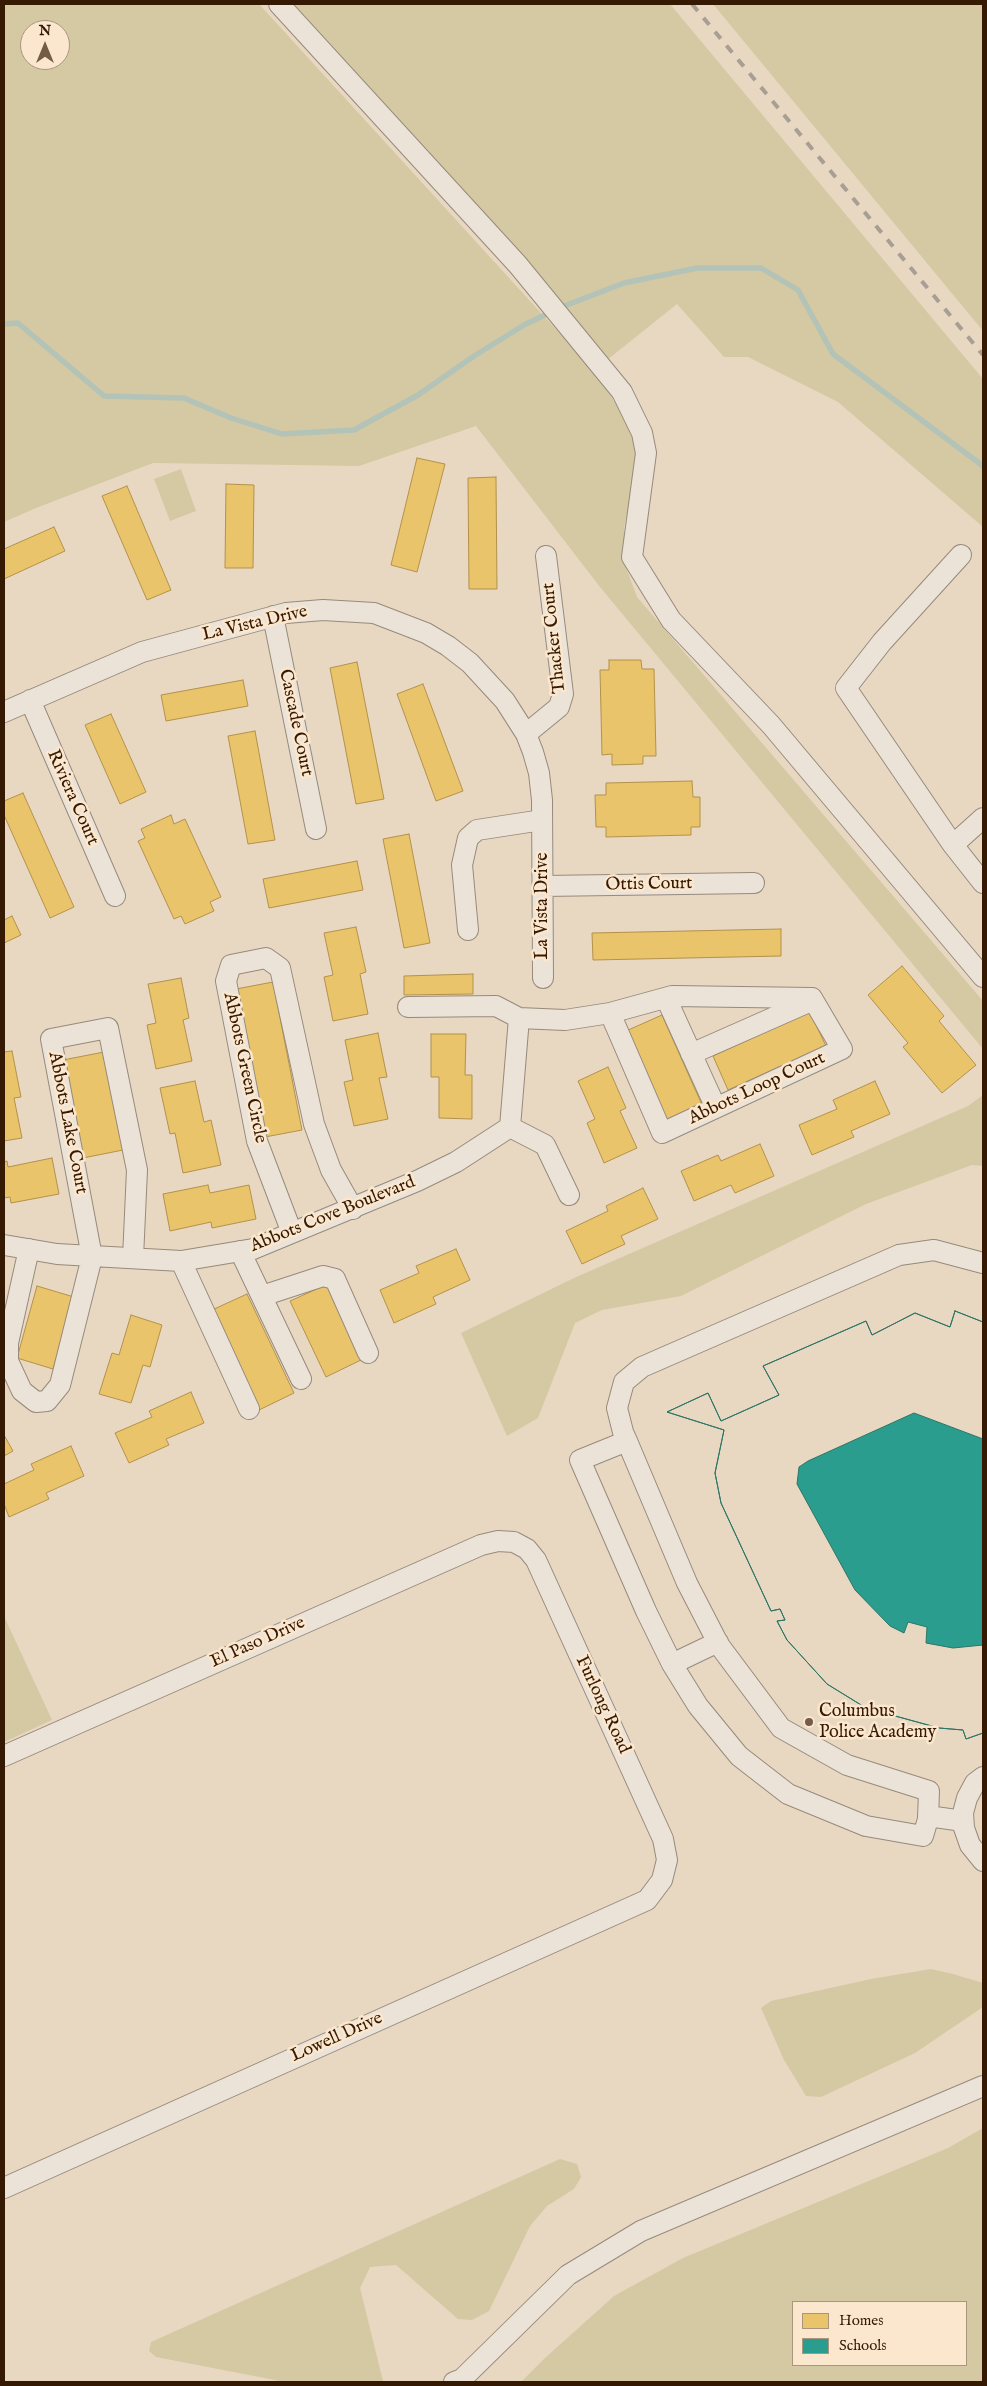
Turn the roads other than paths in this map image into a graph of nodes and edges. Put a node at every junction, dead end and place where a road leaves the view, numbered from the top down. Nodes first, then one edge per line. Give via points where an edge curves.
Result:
1 (278, 4) edge
2 (961, 555) dead end
3 (546, 556) dead end
4 (273, 616) junction
5 (30, 700) junction
6 (4, 712) edge
7 (526, 734) junction
8 (983, 818) edge
9 (542, 820) junction
10 (316, 829) dead end
11 (953, 845) junction
12 (754, 883) dead end
13 (983, 883) edge
14 (543, 886) junction
15 (115, 896) dead end
16 (468, 930) dead end
17 (983, 977) edge
18 (543, 978) dead end
19 (666, 998) junction
20 (813, 1000) junction
21 (408, 1007) dead end
22 (610, 1013) junction
23 (519, 1018) junction
24 (692, 1054) junction
25 (716, 1108) junction
26 (510, 1126) junction
27 (569, 1196) dead end
28 (352, 1209) junction
29 (292, 1233) junction
30 (4, 1245) edge
31 (29, 1249) junction
32 (240, 1251) junction
33 (92, 1257) junction
34 (133, 1258) junction
35 (181, 1261) junction
36 (983, 1263) edge
37 (262, 1296) junction
38 (368, 1353) dead end
39 (301, 1379) dead end
40 (249, 1409) dead end
41 (627, 1441) junction
42 (514, 1542) joint
43 (718, 1642) junction
44 (672, 1664) junction
45 (4, 1756) edge
46 (983, 1777) edge
47 (928, 1816) junction
48 (963, 1821) junction
49 (983, 1860) edge
50 (662, 1880) joint
51 (983, 2086) edge
52 (4, 2188) edge
53 (454, 2382) edge

1 - 17 street via 518,265 622,392 642,433 646,454 632,557 671,620 771,724
2 - 11 street via 882,642 846,688
3 - 7 street, Thacker Court via 564,694 559,707
4 - 5 street, La Vista Drive via 142,652
4 - 7 street, La Vista Drive via 323,610 357,611 374,613 426,633 470,663 505,701
4 - 10 street, Cascade Court
5 - 6 street, La Vista Drive
5 - 15 street, Riviera Court
7 - 9 street, La Vista Drive via 539,773
8 - 11 street
9 - 14 street, La Vista Drive
9 - 16 street via 477,830 468,838 462,865
11 - 13 street
12 - 14 street, Ottis Court
14 - 18 street, La Vista Drive
19 - 20 street
19 - 22 street
19 - 24 street
20 - 24 street
20 - 25 street, Abbots Loop Court via 842,1049
21 - 23 street via 496,1006
22 - 23 street via 565,1020
22 - 25 street, Abbots Loop Court via 662,1134
23 - 26 street
24 - 25 street
26 - 27 street via 545,1145
26 - 28 street, Abbots Cove Boulevard via 456,1162
28 - 29 street, Abbots Cove Boulevard
28 - 29 street, Abbots Green Circle via 331,1170 314,1124 280,968 266,958 231,965 226,981 257,1141
29 - 32 street, Abbots Cove Boulevard
30 - 31 street, Abbots Cove Boulevard
31 - 33 street, Abbots Cove Boulevard
31 - 33 street via 8,1342 8,1361 22,1391 36,1402 47,1401 60,1385
32 - 35 street, Abbots Cove Boulevard
32 - 37 street
33 - 34 street, Abbots Cove Boulevard
33 - 34 street, Abbots Lake Court via 51,1039 108,1028 137,1170
34 - 35 street, Abbots Cove Boulevard
35 - 40 street
36 - 41 street via 934,1250 898,1255 642,1367 624,1382 617,1408
37 - 38 street via 323,1276 336,1279
37 - 39 street
41 - 43 street via 687,1583
41 - 44 street via 580,1460
42 - 45 street, El Paso Drive via 481,1545
42 - 50 street, Furlong Road via 527,1549 536,1560 663,1839 667,1860
43 - 44 street
43 - 47 street via 781,1728 847,1765 930,1791
44 - 47 street via 698,1706 739,1756 788,1794 866,1826 923,1836
46 - 48 street via 975,1783 967,1798
47 - 48 street
48 - 49 street via 970,1845
50 - 52 street, Lowell Drive via 647,1900
51 - 53 street via 641,2231 568,2275 462,2379

